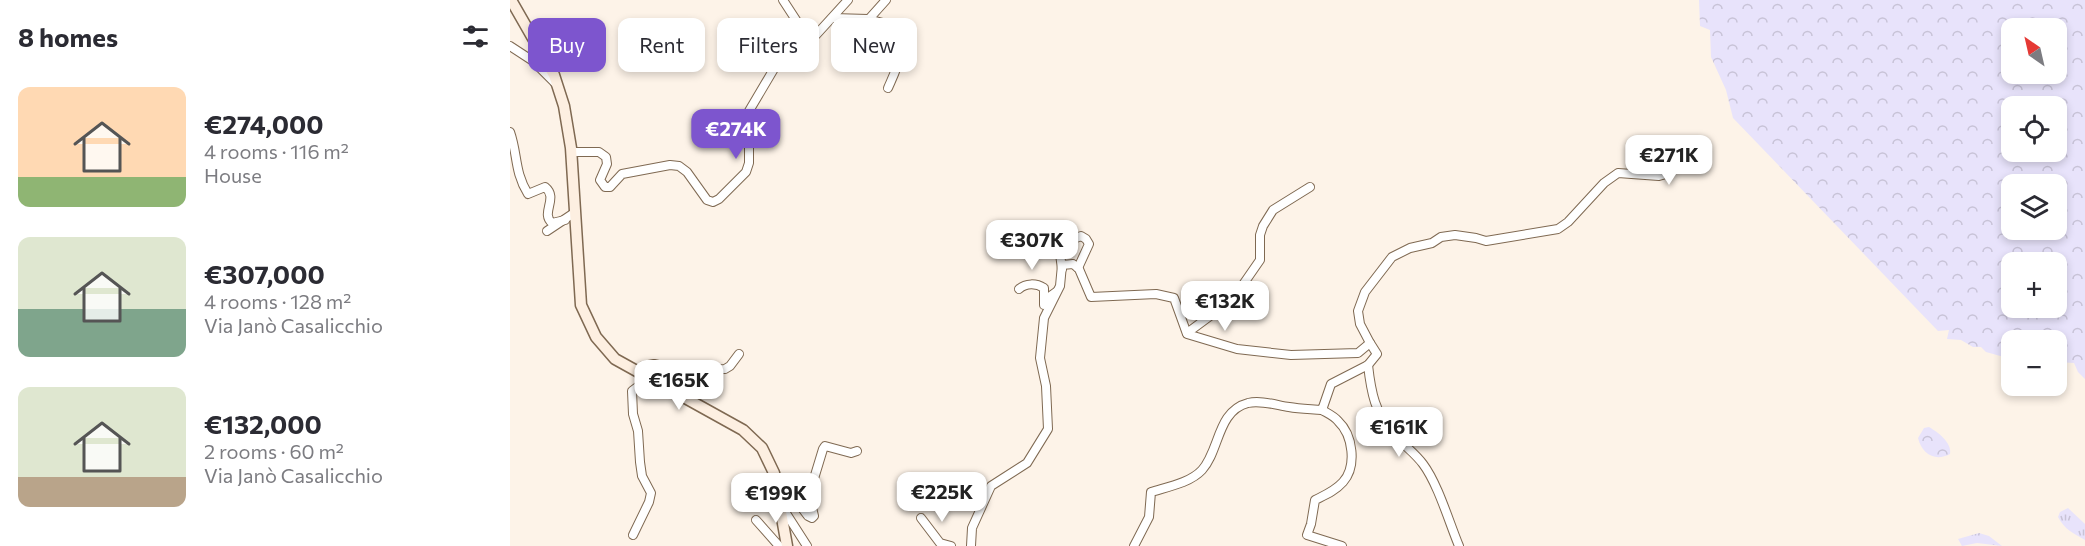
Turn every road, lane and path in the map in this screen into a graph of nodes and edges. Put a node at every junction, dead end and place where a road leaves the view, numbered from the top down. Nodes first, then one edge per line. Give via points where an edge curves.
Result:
1 (511, 0) edge
2 (783, 0) edge
3 (848, 0) edge
4 (886, 0) edge
5 (795, 18) edge
6 (833, 18) edge
7 (869, 18) edge
8 (831, 20) edge
9 (819, 31) edge
10 (510, 46) edge
11 (772, 72) edge
12 (894, 72) edge
13 (558, 86) junction
14 (888, 88) dead end
15 (724, 124) dead end
16 (748, 127) junction
17 (510, 132) edge
18 (1703, 149) dead end
19 (571, 152) junction
20 (1310, 187) dead end
21 (574, 213) junction
22 (565, 220) junction
23 (547, 231) dead end
24 (1078, 268) junction
25 (1062, 269) junction
26 (1018, 289) dead end
27 (1058, 291) junction
28 (1187, 333) junction
29 (1370, 343) junction
30 (740, 354) dead end
31 (1368, 365) junction
32 (643, 366) dead end
33 (672, 390) junction
34 (1322, 410) junction
35 (857, 451) dead end
36 (781, 505) junction
37 (921, 518) dead end
38 (756, 520) dead end
39 (633, 535) dead end
40 (778, 546) edge
41 (787, 546) edge
42 (807, 546) edge
43 (951, 546) edge
44 (971, 546) edge
45 (1134, 546) edge
46 (1342, 546) edge
47 (1459, 546) edge

1 - 13 main road
2 - 5 street
3 - 6 street
4 - 7 street
8 - 9 street
10 - 13 street via 533,61
11 - 16 street via 749,111
12 - 14 street
13 - 19 main road
15 - 16 street
16 - 19 street via 746,172 713,202 680,166 622,174 610,187 605,187 600,180 606,157 599,152
17 - 22 street via 519,180 528,194 545,187 550,191 548,220
18 - 29 street via 1659,176 1618,173 1558,229 1486,241 1455,235 1441,237 1392,257 1365,292 1358,311
19 - 21 main road
20 - 28 street via 1273,210 1260,235 1260,260 1233,299
21 - 22 street
21 - 33 main road via 581,305 596,337 615,359
22 - 23 street
24 - 25 street via 1073,264 1062,265
24 - 25 street via 1089,244 1081,236 1070,241 1060,254
24 - 28 street via 1091,297 1156,294 1174,298
25 - 27 street
26 - 27 street via 1039,285 1044,288 1044,304
27 - 44 street via 1044,318 1040,358 1048,429 1027,463 991,486 972,528
28 - 29 street via 1237,349 1291,355 1358,353
29 - 31 street via 1377,354
30 - 32 street via 725,369
31 - 34 street via 1331,384
31 - 47 street via 1377,412 1423,465
33 - 36 main road via 743,430 762,448 774,473
33 - 39 street via 666,394 640,385 632,391 642,476 651,494
34 - 45 street via 1260,402 1246,403 1230,414 1202,471 1151,492 1149,517
34 - 46 street via 1337,419 1349,438 1351,467 1342,484 1315,500 1306,535
35 - 36 street via 825,446 809,495 812,518 783,483
36 - 41 main road
36 - 42 street
37 - 43 street via 940,543
38 - 40 street

